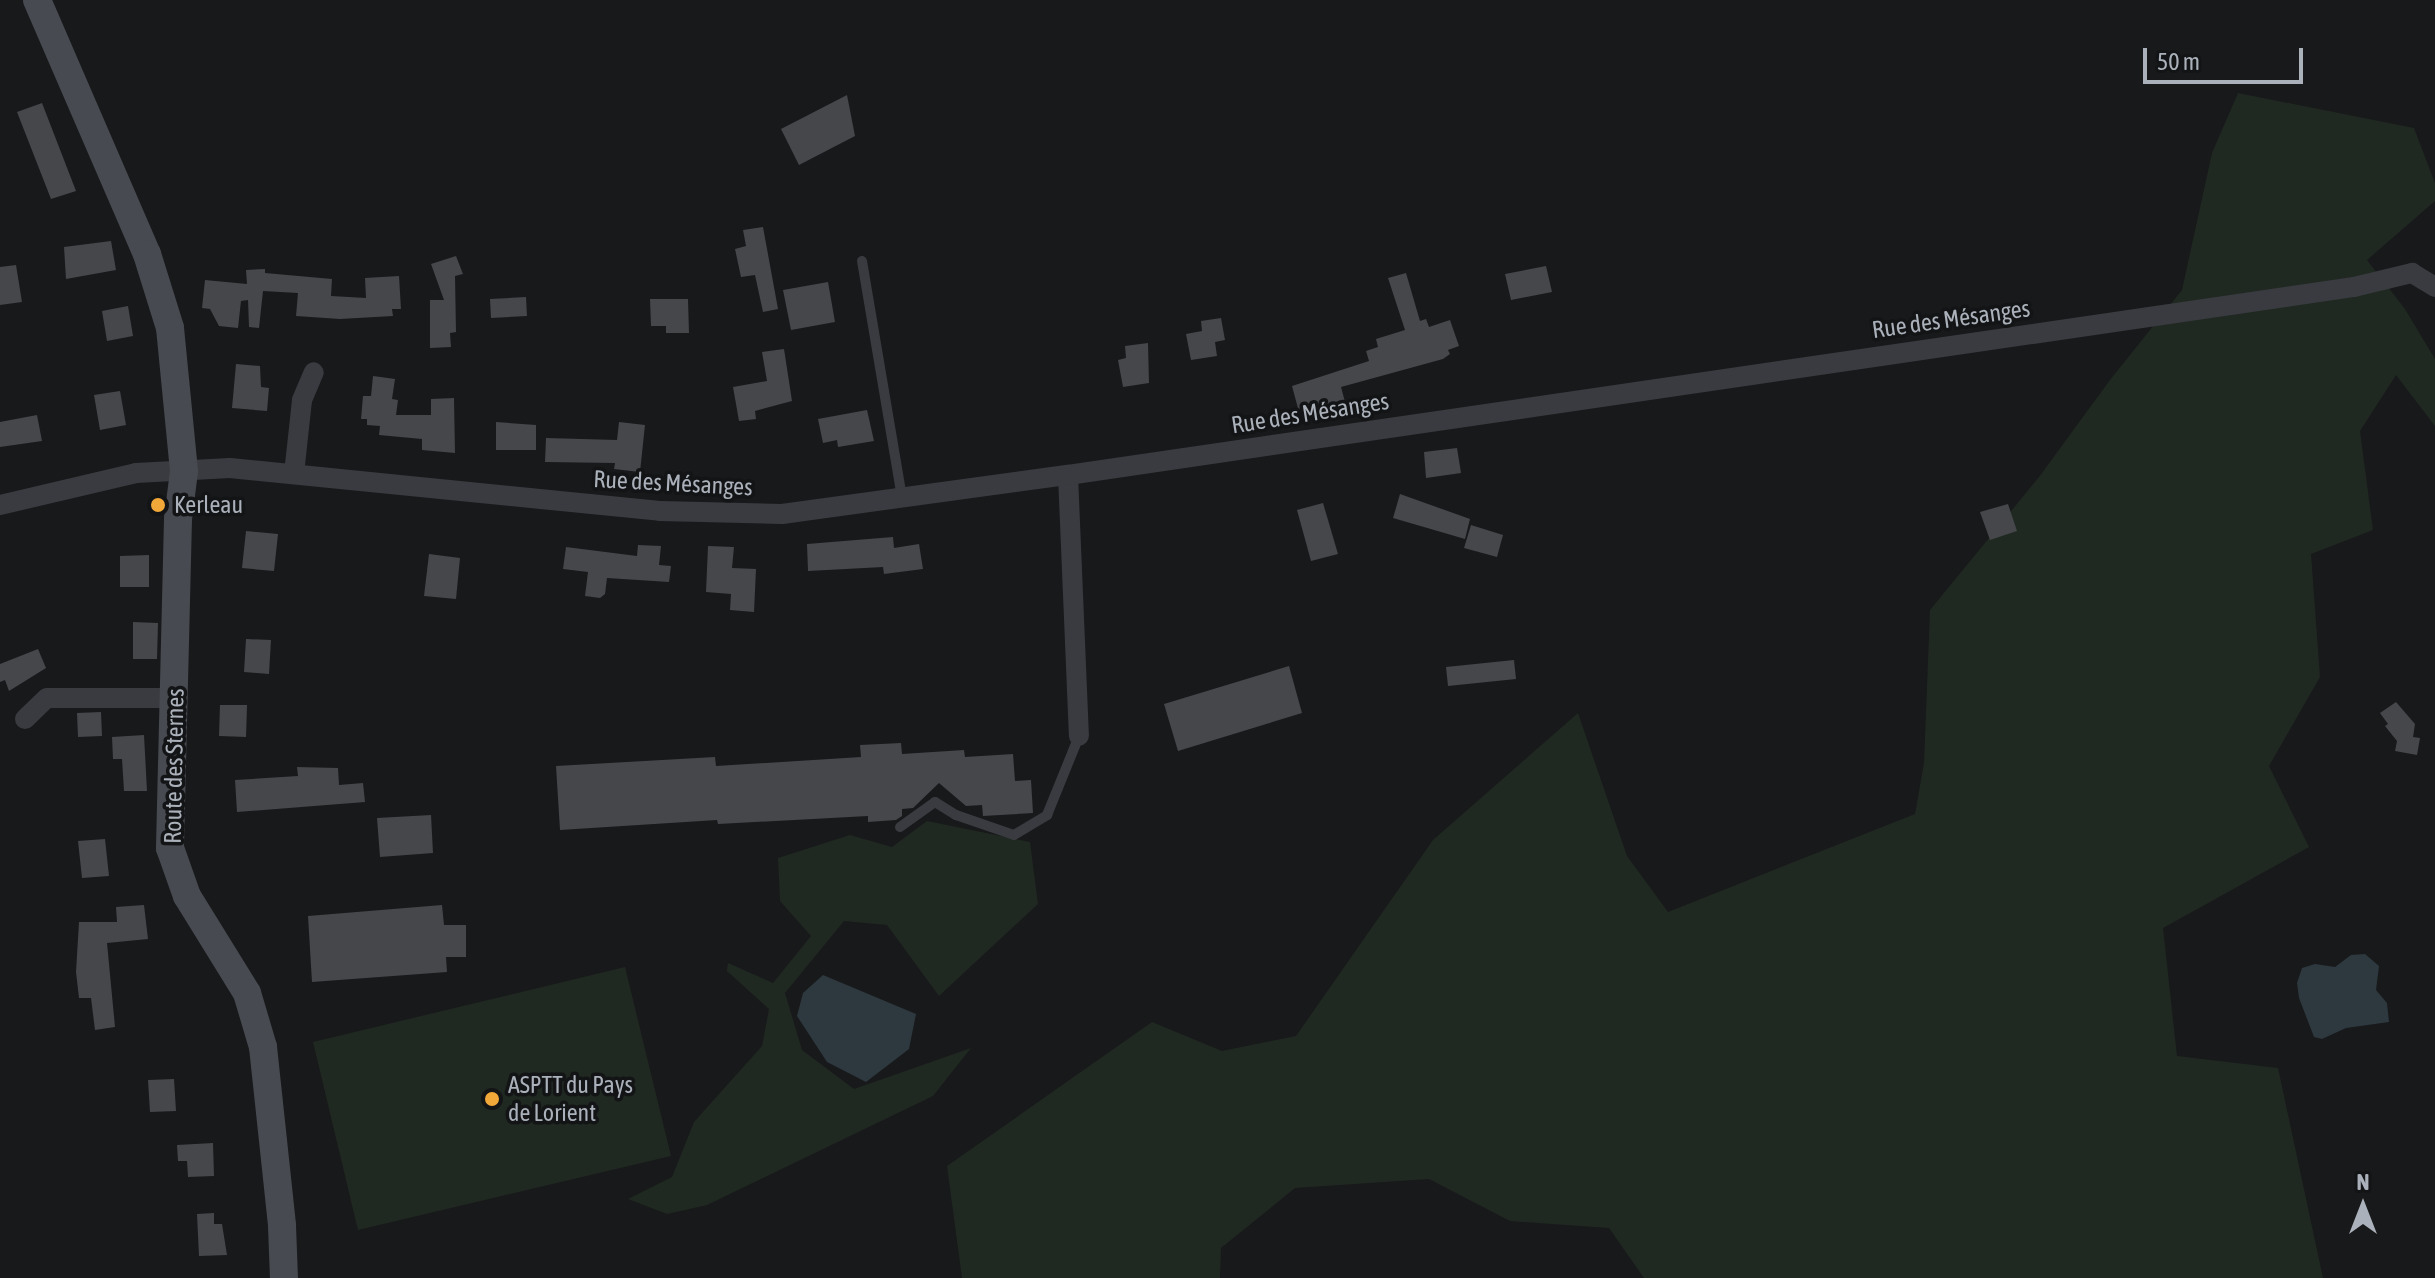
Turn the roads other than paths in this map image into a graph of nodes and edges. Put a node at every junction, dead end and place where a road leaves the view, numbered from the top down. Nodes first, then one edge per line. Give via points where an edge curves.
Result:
1 (37, 0) edge
2 (862, 261) dead end
3 (2435, 287) edge
4 (314, 372) dead end
5 (184, 471) junction
6 (294, 474) junction
7 (1068, 475) junction
8 (902, 497) junction
9 (0, 505) edge
10 (175, 698) junction
11 (25, 719) dead end
12 (1079, 736) joint
13 (900, 827) dead end
14 (284, 1278) edge

1 - 5 street, Route des Sternes via 161,290 176,371
2 - 8 lane
3 - 7 street, Rue des Mésanges via 2412,273 2354,287
4 - 6 street via 302,400
5 - 6 street, Rue des Mésanges via 230,468
5 - 9 street, Rue des Mésanges via 136,473
5 - 10 street, Route des Sternes via 178,519
6 - 8 street, Rue des Mésanges via 660,511 782,514
7 - 8 street, Rue des Mésanges
7 - 12 street
10 - 11 street via 47,698
10 - 14 street, Route des Sternes via 170,848 187,896 247,993 263,1047
12 - 13 lane via 1047,815 1014,835 935,802

